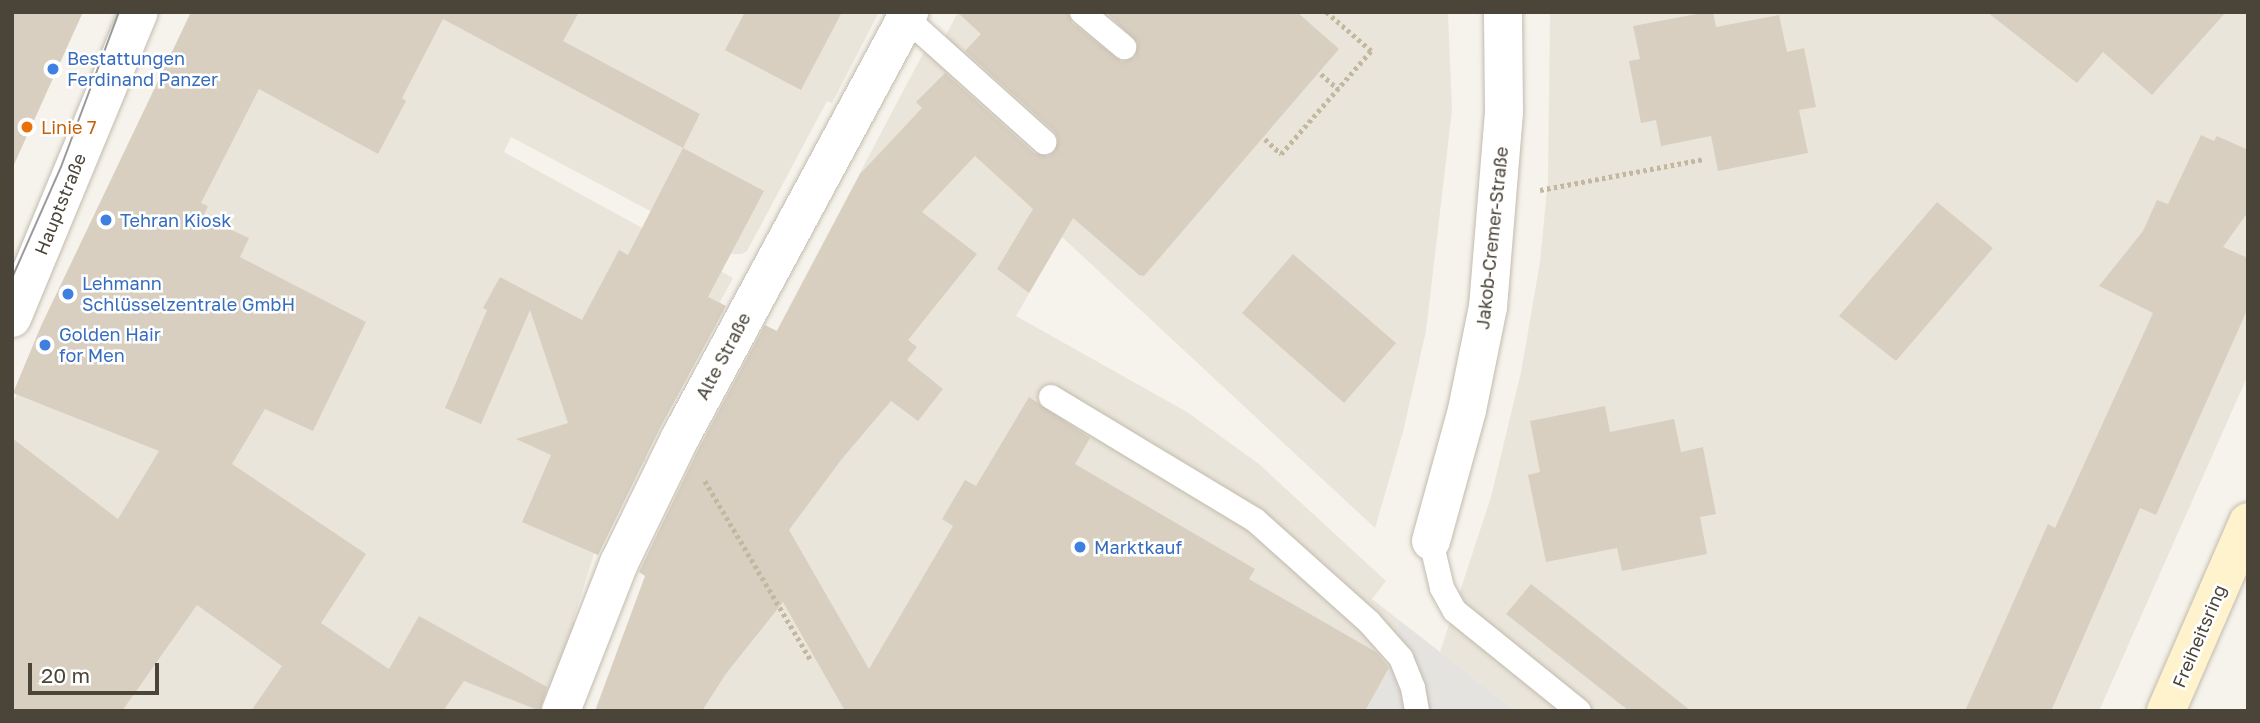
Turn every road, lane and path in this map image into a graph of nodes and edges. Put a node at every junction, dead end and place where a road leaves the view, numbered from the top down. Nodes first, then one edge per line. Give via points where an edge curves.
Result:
1 (139, 12) edge
2 (1082, 12) edge
3 (1326, 12) edge
4 (1503, 12) edge
5 (908, 15) edge
6 (1124, 47) dead end
7 (1321, 74) dead end
8 (1338, 89) junction
9 (1265, 139) dead end
10 (1044, 142) dead end
11 (1704, 159) dead end
12 (1500, 198) junction
13 (12, 318) edge
14 (1051, 397) dead end
15 (680, 438) junction
16 (2248, 522) edge
17 (1431, 541) joint
18 (811, 660) dead end
19 (561, 711) edge
20 (1417, 711) edge
21 (1579, 711) edge
22 (2166, 711) edge

1 - 13 street, Hauptstraße
2 - 6 lane
3 - 8 path via 1371,51
4 - 12 street, Jakob-Cremer-Straße
5 - 10 lane
5 - 15 street, Alte Straße
7 - 8 path
8 - 9 path via 1281,154
11 - 12 path
12 - 17 street, Jakob-Cremer-Straße via 1488,307 1467,410
14 - 20 lane via 1255,520 1369,622 1401,658
15 - 18 path
15 - 19 street, Alte Straße via 619,563
16 - 22 main road, Freiheitsring
17 - 21 lane via 1442,588 1455,611

